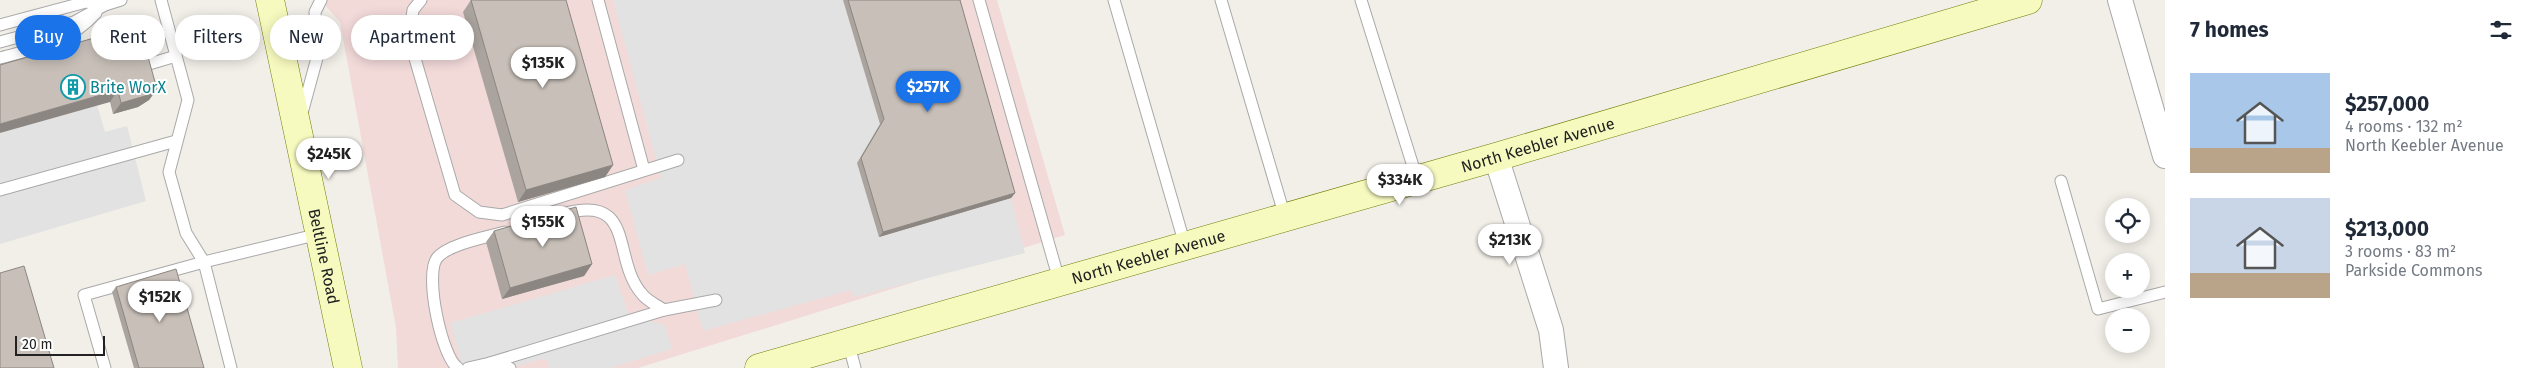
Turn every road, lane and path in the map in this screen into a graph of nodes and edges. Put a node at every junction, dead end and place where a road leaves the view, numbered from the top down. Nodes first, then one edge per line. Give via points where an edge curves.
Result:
1 (121, 0) edge
2 (160, 0) edge
3 (270, 0) edge
4 (321, 0) edge
5 (421, 0) edge
6 (598, 0) edge
7 (979, 0) edge
8 (1114, 0) edge
9 (1221, 0) edge
10 (1361, 0) edge
11 (2028, 0) edge
12 (2120, 0) edge
13 (105, 5) junction
14 (0, 25) edge
15 (0, 42) edge
16 (175, 52) edge
17 (175, 56) edge
18 (0, 58) edge
19 (177, 60) edge
20 (139, 67) edge
21 (297, 130) junction
22 (176, 141) junction
23 (2165, 156) edge
24 (1496, 157) junction
25 (678, 160) dead end
26 (644, 170) junction
27 (1417, 179) junction
28 (2061, 181) dead end
29 (0, 190) edge
30 (1285, 217) junction
31 (551, 218) edge
32 (515, 229) edge
33 (319, 234) junction
34 (1185, 245) junction
35 (204, 262) junction
36 (1059, 280) junction
37 (2165, 292) edge
38 (716, 300) dead end
39 (664, 310) junction
40 (848, 342) junction
41 (490, 363) junction
42 (105, 368) edge
43 (231, 368) edge
44 (348, 368) edge
45 (458, 368) edge
46 (468, 368) edge
47 (510, 368) edge
48 (758, 368) edge
49 (855, 368) edge
50 (1556, 368) edge

1 - 13 lane
2 - 16 lane
3 - 21 street, Beltline Road
4 - 21 lane via 315,12 316,58
5 - 26 lane via 413,10 409,38 455,195 479,212 502,215
6 - 26 lane
7 - 36 lane
8 - 34 lane
9 - 30 lane
10 - 27 lane
11 - 24 street, North Keebler Avenue
12 - 23 street
13 - 14 lane via 86,2
13 - 15 lane via 74,22
13 - 18 lane via 84,26 60,41
17 - 20 lane
19 - 22 lane via 188,100
21 - 33 street, Beltline Road
22 - 29 lane
22 - 35 lane via 169,172 186,233
24 - 27 street, North Keebler Avenue
24 - 50 street via 1551,330
25 - 26 lane
27 - 30 street, North Keebler Avenue
28 - 37 lane via 2098,309
30 - 34 street, North Keebler Avenue
31 - 39 lane via 592,208 604,212 615,226 632,276 642,294
32 - 45 lane via 445,251 436,258 431,279 433,300 452,364
33 - 35 lane
33 - 44 street, Beltline Road
34 - 36 street, North Keebler Avenue
35 - 42 lane via 84,295
35 - 43 lane
36 - 40 street, North Keebler Avenue
38 - 39 lane
39 - 41 lane
40 - 48 street, North Keebler Avenue
40 - 49 lane
41 - 46 lane
41 - 47 lane

